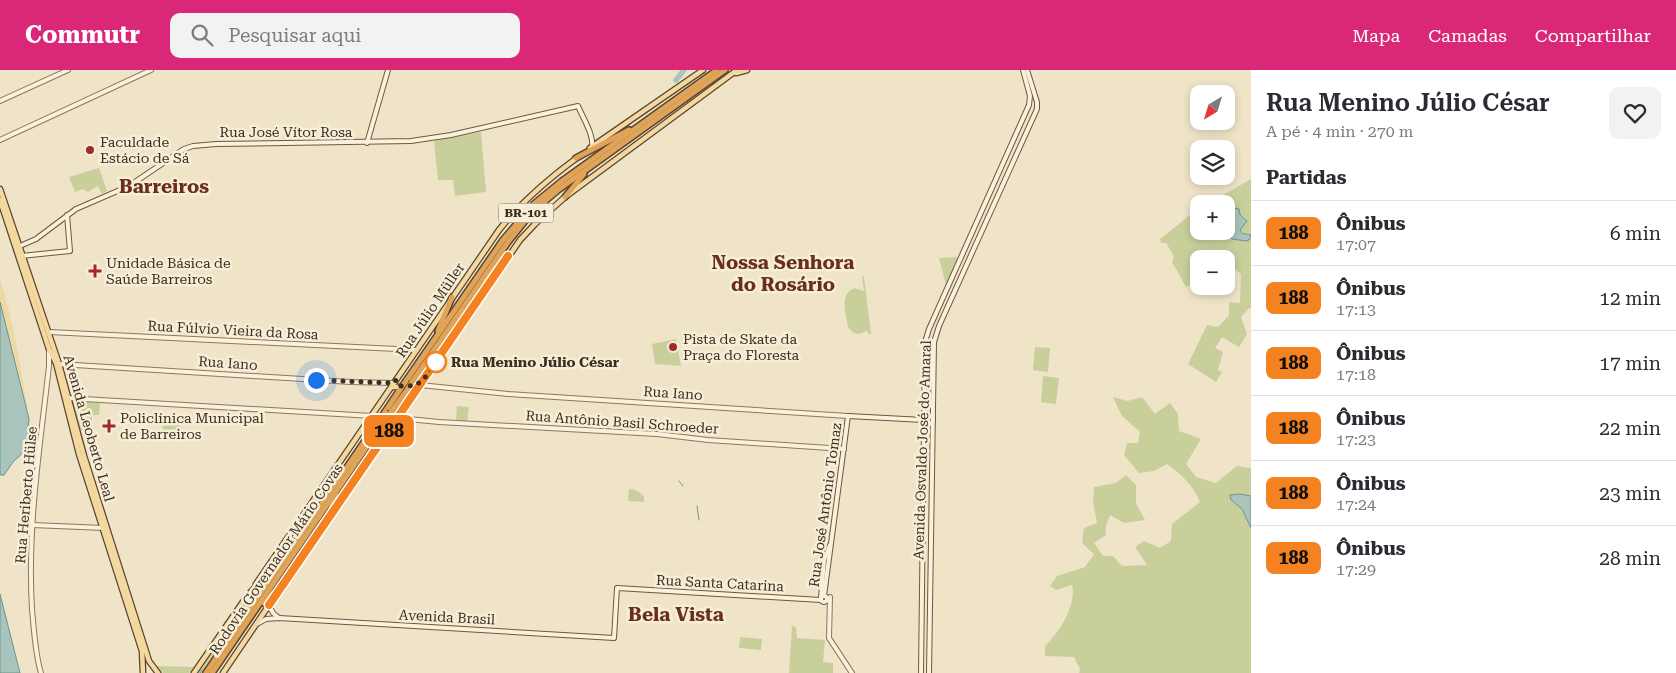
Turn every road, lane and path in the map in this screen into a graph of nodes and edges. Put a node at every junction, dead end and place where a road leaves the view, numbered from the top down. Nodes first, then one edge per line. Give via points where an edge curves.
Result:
1 (68, 70) edge
2 (151, 70) edge
3 (388, 70) edge
4 (703, 70) edge
5 (717, 70) edge
6 (725, 70) edge
7 (738, 70) edge
8 (746, 70) edge
9 (1023, 70) edge
10 (1027, 70) edge
11 (733, 74) junction
12 (0, 102) edge
13 (651, 117) junction
14 (590, 134) junction
15 (605, 138) junction
16 (0, 140) edge
17 (367, 143) junction
18 (592, 147) junction
19 (576, 158) junction
20 (590, 166) junction
21 (996, 182) junction
22 (1001, 188) junction
23 (0, 189) edge
24 (565, 197) junction
25 (0, 200) edge
26 (984, 208) junction
27 (990, 212) junction
28 (67, 215) junction
29 (20, 246) junction
30 (21, 256) junction
31 (508, 256) junction
32 (475, 289) junction
33 (452, 297) junction
34 (49, 332) junction
35 (434, 340) junction
36 (49, 349) junction
37 (416, 350) junction
38 (59, 364) junction
39 (394, 384) junction
40 (420, 384) junction
41 (406, 385) junction
42 (415, 392) junction
43 (68, 398) junction
44 (848, 416) junction
45 (378, 417) junction
46 (398, 417) junction
47 (924, 420) junction
48 (933, 420) junction
49 (394, 424) junction
50 (844, 449) junction
51 (340, 486) junction
52 (325, 524) junction
53 (32, 525) junction
54 (105, 528) junction
55 (297, 542) junction
56 (290, 575) junction
57 (922, 585) junction
58 (931, 586) junction
59 (830, 597) dead end
60 (246, 598) junction
61 (823, 599) junction
62 (269, 605) junction
63 (830, 605) junction
64 (252, 616) junction
65 (279, 618) junction
66 (255, 625) junction
67 (614, 638) joint
68 (41, 673) edge
69 (142, 673) edge
70 (158, 673) edge
71 (194, 673) edge
72 (206, 673) edge
73 (212, 673) edge
74 (223, 673) edge
75 (852, 673) edge
76 (920, 673) edge
77 (929, 673) edge

1 - 12 main road
2 - 16 main road
3 - 17 main road
4 - 15 main road, Rua Júlio Müller
5 - 13 highway, Rodovia Governador Mário Covas / BR-101
6 - 20 highway, Rodovia Governador Mário Covas / BR-101
7 - 11 main road
8 - 11 main road
9 - 21 main road, Avenida Osvaldo José do Amaral via 1030,102
10 - 22 main road, Avenida Osvaldo José do Amaral via 1038,105
11 - 24 main road
13 - 19 highway
13 - 35 highway, Rodovia Governador Mário Covas / BR-101 via 562,181 527,212 503,240
14 - 15 main road via 598,139
14 - 17 main road, Rua José Vítor Rosa via 578,106 429,139
14 - 18 main road
15 - 18 main road, Rua Júlio Müller
17 - 28 main road, Rua José Vítor Rosa via 193,146 172,156 129,186
18 - 19 main road, Rua Júlio Müller
19 - 33 main road, Rua Júlio Müller via 528,198 504,224
20 - 24 highway
20 - 32 highway, Rodovia Governador Mário Covas / BR-101 via 526,219
21 - 22 main road
21 - 26 main road, Avenida Osvaldo José do Amaral
22 - 27 main road, Avenida Osvaldo José do Amaral
23 - 29 main road, Avenida Leoberto Leal
24 - 31 main road via 526,233
25 - 30 main road, Avenida Leoberto Leal
26 - 27 main road
26 - 47 main road, Avenida Osvaldo José do Amaral via 926,338
27 - 48 main road, Avenida Osvaldo José do Amaral via 936,335
28 - 29 main road, Rua José Vítor Rosa via 36,239
28 - 30 main road via 70,251
29 - 30 main road, Avenida Leoberto Leal
30 - 34 main road, Avenida Leoberto Leal
30 - 36 main road, Avenida Leoberto Leal
31 - 32 highway
31 - 40 main road
32 - 41 highway, Rodovia Governador Mário Covas / BR-101
33 - 35 highway
33 - 37 main road, Rua Júlio Müller
34 - 37 main road, Rua Fúlvio Vieira da Rosa
34 - 38 main road, Avenida Leoberto Leal
35 - 41 highway, Rodovia Governador Mário Covas / BR-101
36 - 53 main road, Rua Heriberto Hülse
36 - 54 main road, Avenida Leoberto Leal via 56,363 74,436
37 - 39 main road, Rua Júlio Müller
38 - 39 main road, Rua Iano
38 - 43 main road, Avenida Leoberto Leal
39 - 41 main road, Rua Iano
39 - 45 main road, Rua Júlio Müller
40 - 41 main road, Rua Iano
40 - 42 main road
40 - 44 main road, Rua Iano via 508,394
41 - 42 main road
41 - 45 highway, Rodovia Governador Mário Covas / BR-101, bridge via 388,412
42 - 46 main road
43 - 45 main road, Rua Antônio Basil Schroeder
43 - 54 main road, Avenida Leoberto Leal
44 - 47 main road, Rua Iano
44 - 50 main road, Rua José Antônio Tomaz
45 - 46 main road, Rua Antônio Basil Schroeder
45 - 49 main road
45 - 51 highway, Rodovia Governador Mário Covas / BR-101
45 - 55 highway, Rodovia Governador Mário Covas / BR-101
45 - 60 main road, Rua Júlio Müller
46 - 49 main road
46 - 50 main road, Rua Antônio Basil Schroeder
47 - 48 main road, Rua Iano via 929,416
47 - 57 main road, Avenida Osvaldo José do Amaral
48 - 58 main road, Avenida Osvaldo José do Amaral
49 - 52 main road
50 - 61 main road, Rua José Antônio Tomaz
51 - 52 highway
51 - 64 highway, Rodovia Governador Mário Covas / BR-101
52 - 56 main road
53 - 54 main road
53 - 68 main road, Rua Heriberto Hülse via 33,616
54 - 69 main road, Avenida Leoberto Leal via 142,651
54 - 70 main road, Avenida Leoberto Leal via 149,660
55 - 60 highway
55 - 72 highway, Rodovia Governador Mário Covas / BR-101
56 - 62 main road
56 - 64 highway
57 - 58 main road via 926,582
57 - 76 main road, Avenida Osvaldo José do Amaral
58 - 77 main road, Avenida Osvaldo José do Amaral
59 - 63 main road
60 - 71 main road, Rua Júlio Müller
61 - 63 main road
61 - 67 main road, Rua Santa Catarina via 618,588
62 - 65 main road
62 - 66 main road
63 - 75 main road via 829,638
64 - 73 highway, Rodovia Governador Mário Covas / BR-101
65 - 66 main road, Avenida Brasil via 266,619
65 - 67 main road, Avenida Brasil
66 - 74 main road

